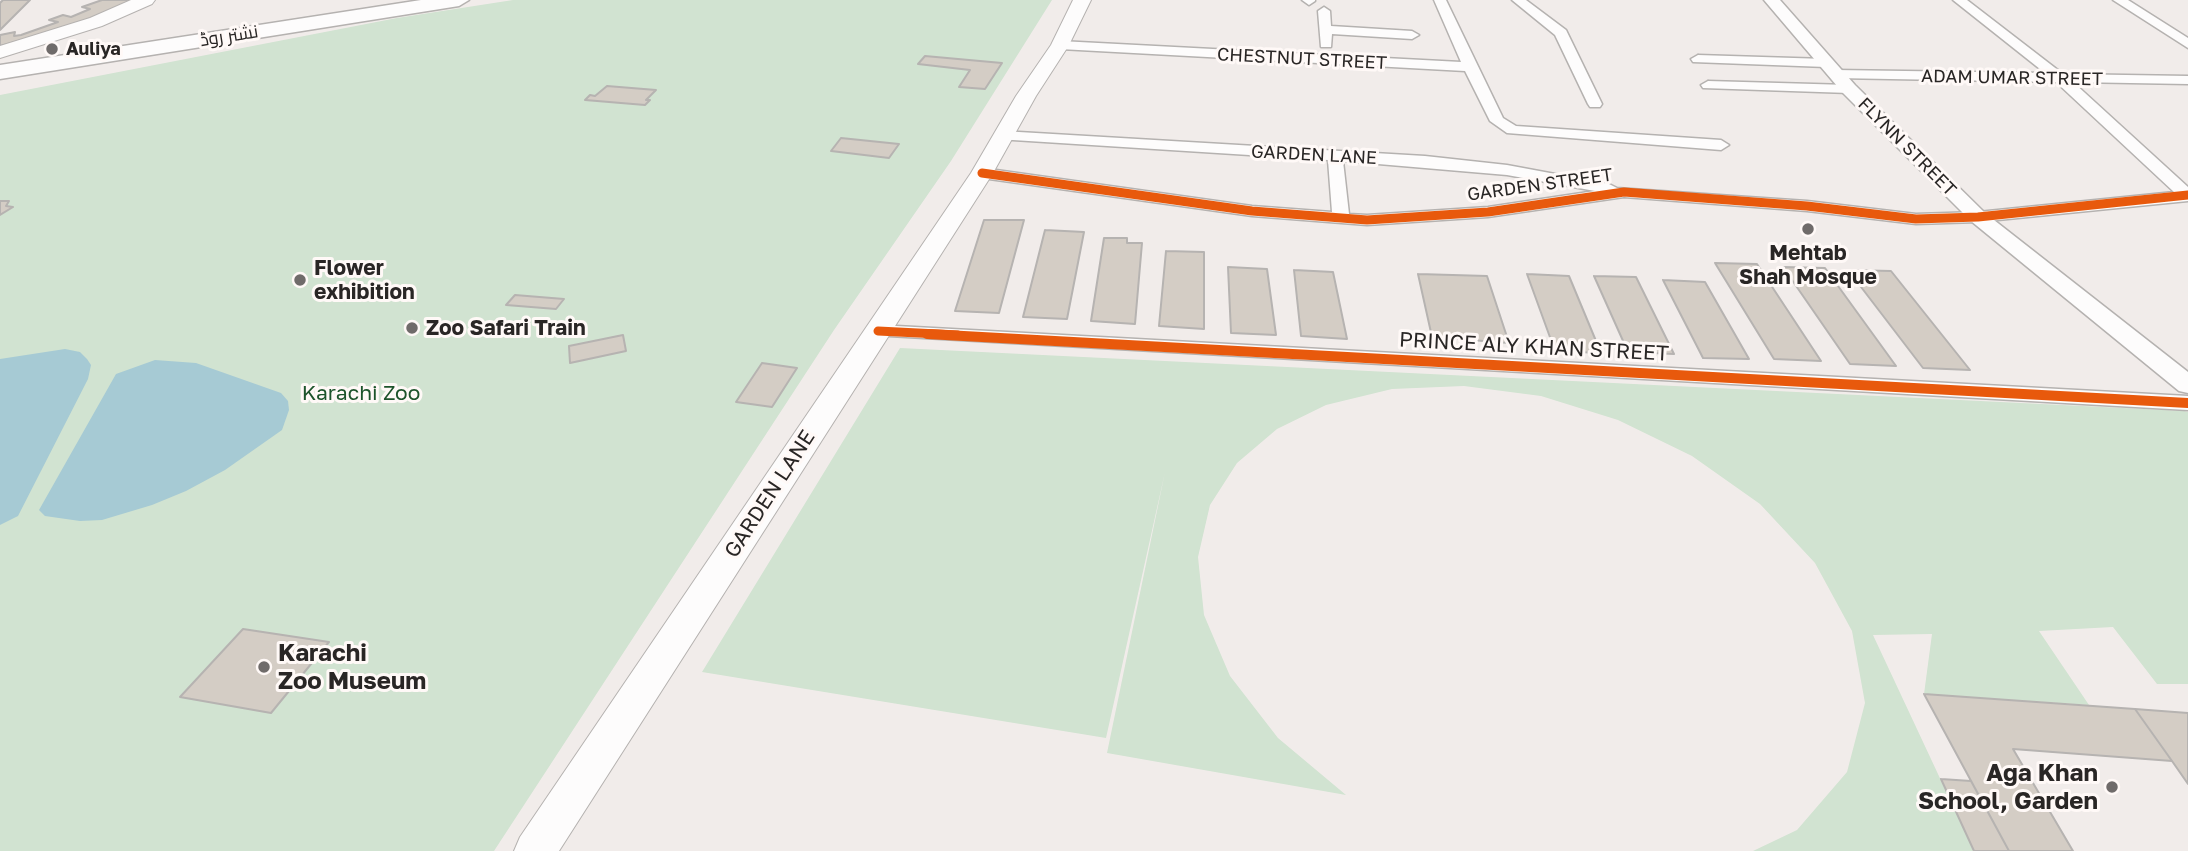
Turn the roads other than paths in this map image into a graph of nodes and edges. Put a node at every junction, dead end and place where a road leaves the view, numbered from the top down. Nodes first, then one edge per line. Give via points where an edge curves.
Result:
1 (146, 0) edge
2 (434, 0) edge
3 (459, 0) edge
4 (1082, 0) edge
5 (1440, 0) edge
6 (1518, 0) edge
7 (1772, 0) edge
8 (1959, 0) edge
9 (2119, 0) edge
10 (1324, 11) dead end
11 (1325, 30) junction
12 (1412, 34) dead end
13 (2188, 44) edge
14 (1060, 45) junction
15 (0, 52) edge
16 (1698, 59) dead end
17 (1326, 60) junction
18 (0, 65) edge
19 (1470, 67) junction
20 (0, 72) edge
21 (1836, 76) junction
22 (2061, 79) junction
23 (2188, 80) edge
24 (1708, 85) dead end
25 (1595, 104) dead end
26 (1002, 136) junction
27 (1721, 145) dead end
28 (1335, 156) junction
29 (982, 173) junction
30 (1624, 192) junction
31 (2188, 195) edge
32 (1978, 217) junction
33 (1341, 218) junction
34 (878, 331) junction
35 (2188, 385) edge
36 (2188, 403) edge
37 (535, 851) edge

1 - 15 main road via 96,22
2 - 18 main road, نشتر روڈ
3 - 20 main road, نشتر روڈ
4 - 14 main road, GARDEN LANE
5 - 19 street
6 - 25 street via 1561,33
7 - 21 street, FLYNN STREET
8 - 22 street
9 - 13 street
10 - 11 street
11 - 12 street
11 - 17 street
14 - 17 street, CHESTNUT STREET
14 - 26 main road, GARDEN LANE
16 - 21 street
17 - 19 street, CHESTNUT STREET
19 - 27 street via 1497,121 1512,130
21 - 22 street, ADAM UMAR STREET
21 - 24 street
21 - 32 street, FLYNN STREET
22 - 23 street, ADAM UMAR STREET
22 - 31 street
26 - 28 street, GARDEN LANE
26 - 29 main road, GARDEN LANE
28 - 30 street, GARDEN LANE via 1507,170
28 - 33 street
29 - 33 street, GARDEN STREET via 1252,211
29 - 34 main road, GARDEN LANE
30 - 32 street, GARDEN STREET via 1916,219
30 - 33 street, GARDEN STREET via 1488,212
31 - 32 street, GARDEN STREET
32 - 35 street, FLYNN STREET
34 - 36 street, PRINCE ALY KHAN STREET
34 - 37 main road, GARDEN LANE

